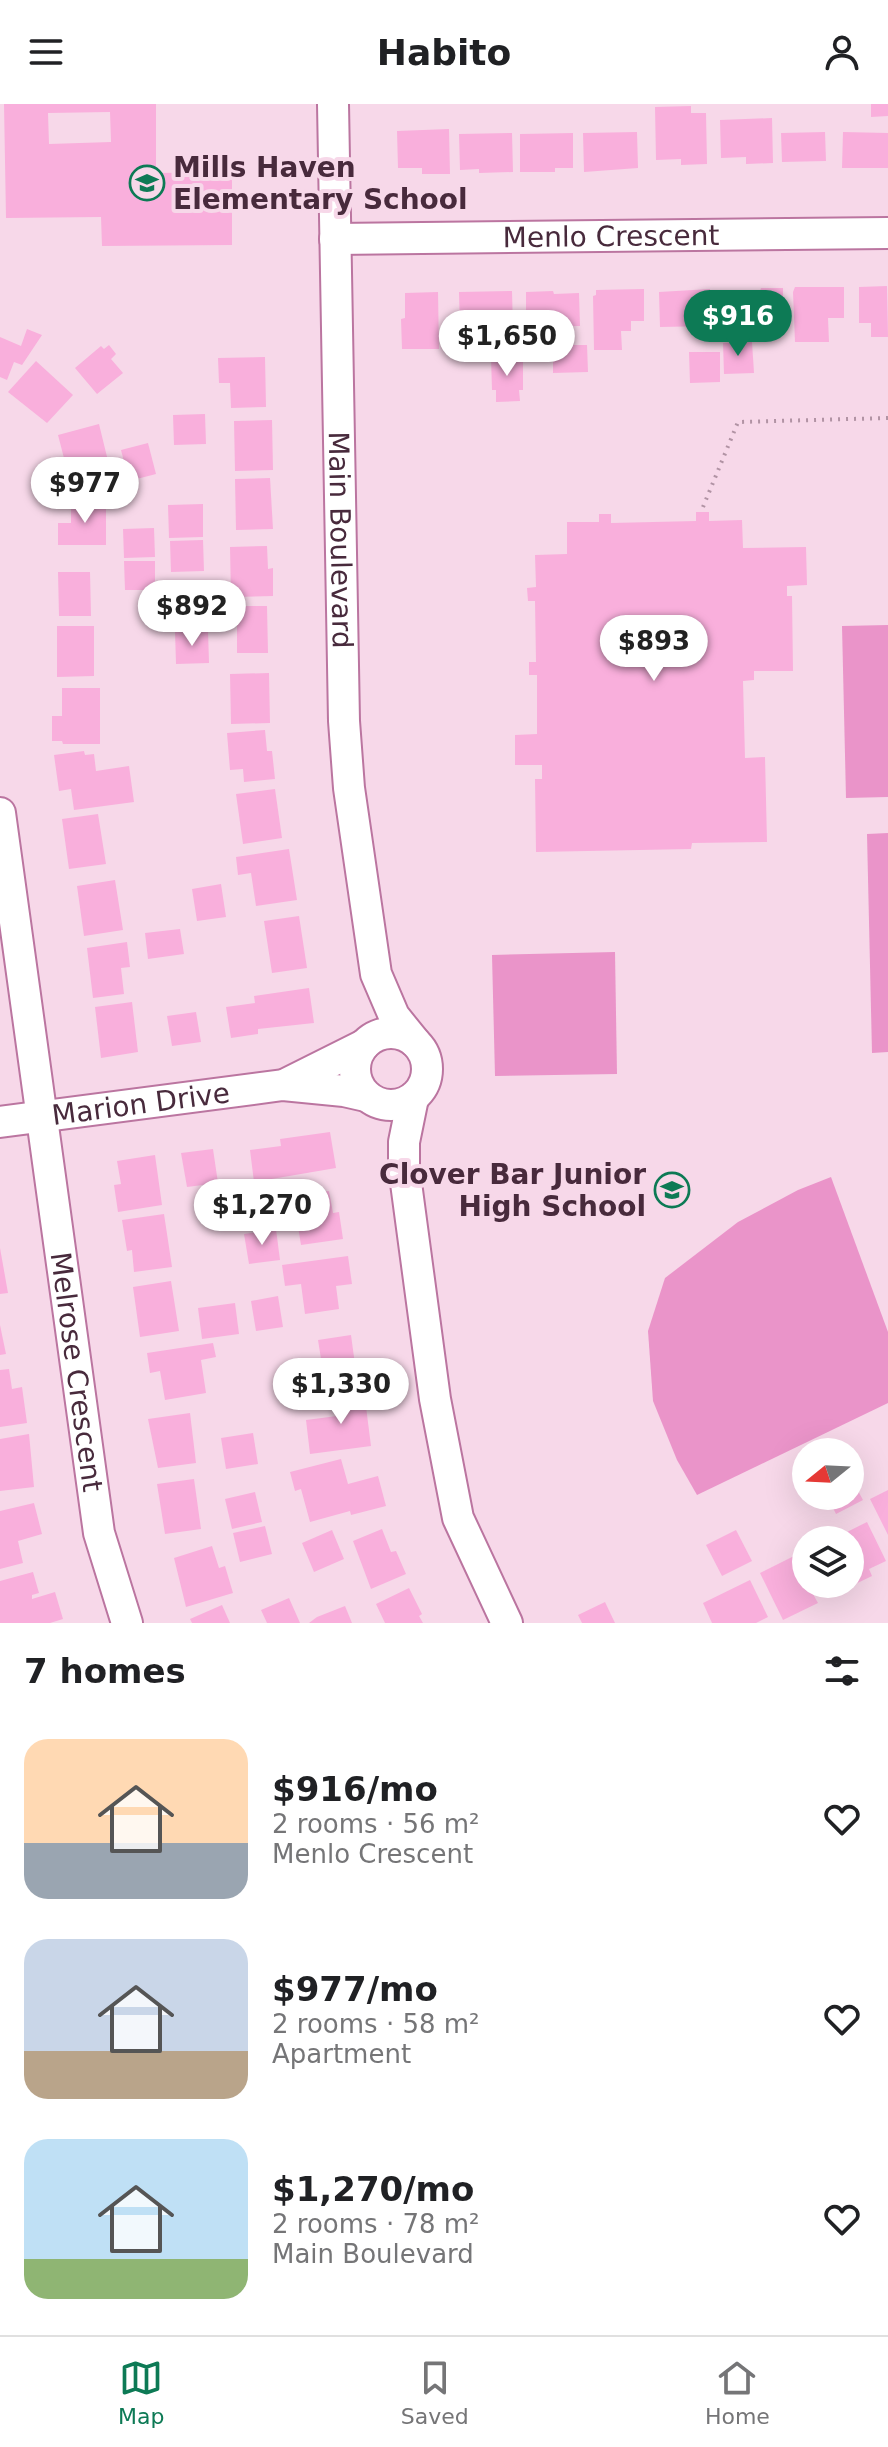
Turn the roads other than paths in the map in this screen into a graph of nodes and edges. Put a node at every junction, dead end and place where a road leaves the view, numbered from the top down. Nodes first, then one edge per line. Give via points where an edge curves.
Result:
1 (333, 104) edge
2 (888, 233) edge
3 (335, 239) junction
4 (0, 813) edge
5 (376, 974) junction
6 (415, 1042) junction
7 (365, 1044) junction
8 (283, 1085) junction
9 (367, 1097) junction
10 (413, 1098) junction
11 (43, 1115) junction
12 (0, 1122) edge
13 (404, 1168) junction
14 (127, 1623) edge
15 (507, 1623) edge

1 - 3 street, Main Boulevard
2 - 3 street, Menlo Crescent
3 - 5 street, Main Boulevard via 346,755
4 - 11 street, Melrose Crescent
5 - 6 street, Main Boulevard via 394,1016
5 - 7 street, Main Boulevard
6 - 7 street via 385,1033
6 - 10 street, Main Boulevard via 427,1071
7 - 8 street, Marion Drive
7 - 9 street, Main Boulevard via 354,1070
8 - 9 street, Marion Drive
8 - 11 street, Marion Drive
9 - 10 street via 390,1106
9 - 13 street, Main Boulevard via 390,1132
10 - 13 street, Main Boulevard
11 - 12 street, Marion Drive
11 - 14 street, Melrose Crescent via 99,1533
13 - 15 street, Main Boulevard via 435,1399 458,1518

